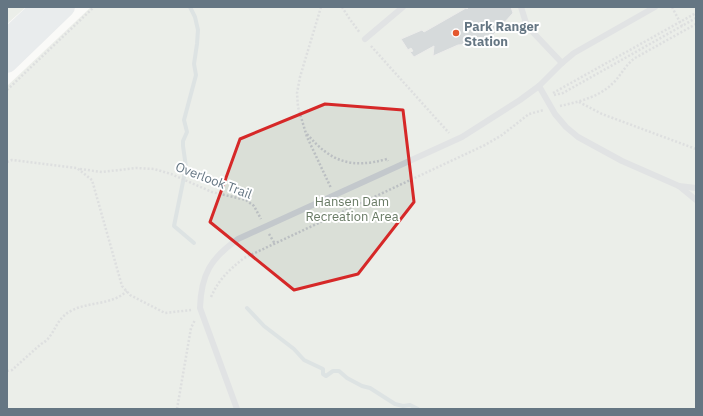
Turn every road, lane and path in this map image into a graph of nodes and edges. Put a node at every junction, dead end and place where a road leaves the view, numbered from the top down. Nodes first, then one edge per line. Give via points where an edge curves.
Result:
1 (41, 7) edge
2 (65, 7) edge
3 (94, 7) edge
4 (321, 7) edge
5 (342, 7) edge
6 (403, 7) edge
7 (521, 7) edge
8 (672, 7) edge
9 (653, 8) edge
10 (696, 13) edge
11 (696, 18) edge
12 (680, 22) junction
13 (682, 26) junction
14 (7, 39) edge
15 (366, 39) junction
16 (7, 63) edge
17 (562, 63) junction
18 (539, 86) junction
19 (7, 90) edge
20 (546, 98) junction
21 (578, 101) dead end
22 (306, 132) junction
23 (455, 140) junction
24 (696, 149) edge
25 (77, 168) dead end
26 (392, 168) junction
27 (679, 186) junction
28 (696, 188) edge
29 (334, 195) junction
30 (696, 200) edge
31 (265, 227) junction
32 (275, 244) dead end
33 (126, 291) dead end
34 (200, 308) junction
35 (7, 371) edge
36 (176, 409) edge
37 (237, 409) edge

1 - 14 main road
2 - 16 main road
3 - 19 path
4 - 22 path via 297,93 298,107
5 - 15 path
6 - 15 lane
7 - 17 lane via 527,26
8 - 12 path
9 - 17 lane via 574,53
10 - 12 path
11 - 13 path
12 - 13 path
12 - 20 path
13 - 20 path via 563,93
15 - 23 path
17 - 18 lane
18 - 20 lane
18 - 23 lane
20 - 27 lane via 555,114 578,137 622,161
21 - 24 path via 602,114
22 - 26 path via 328,155 359,164 387,159
22 - 29 path
23 - 26 lane
25 - 31 path, Overlook Trail via 102,172 136,168 154,169 171,174 212,192 246,200 254,206
26 - 29 lane
27 - 28 lane
27 - 30 lane
29 - 31 lane
31 - 32 path, Overlook Trail
31 - 34 lane via 238,239 223,250 210,265 202,284
33 - 35 path via 120,297 80,306 68,313 56,324 46,342 12,370
34 - 36 path via 191,328
34 - 37 lane

